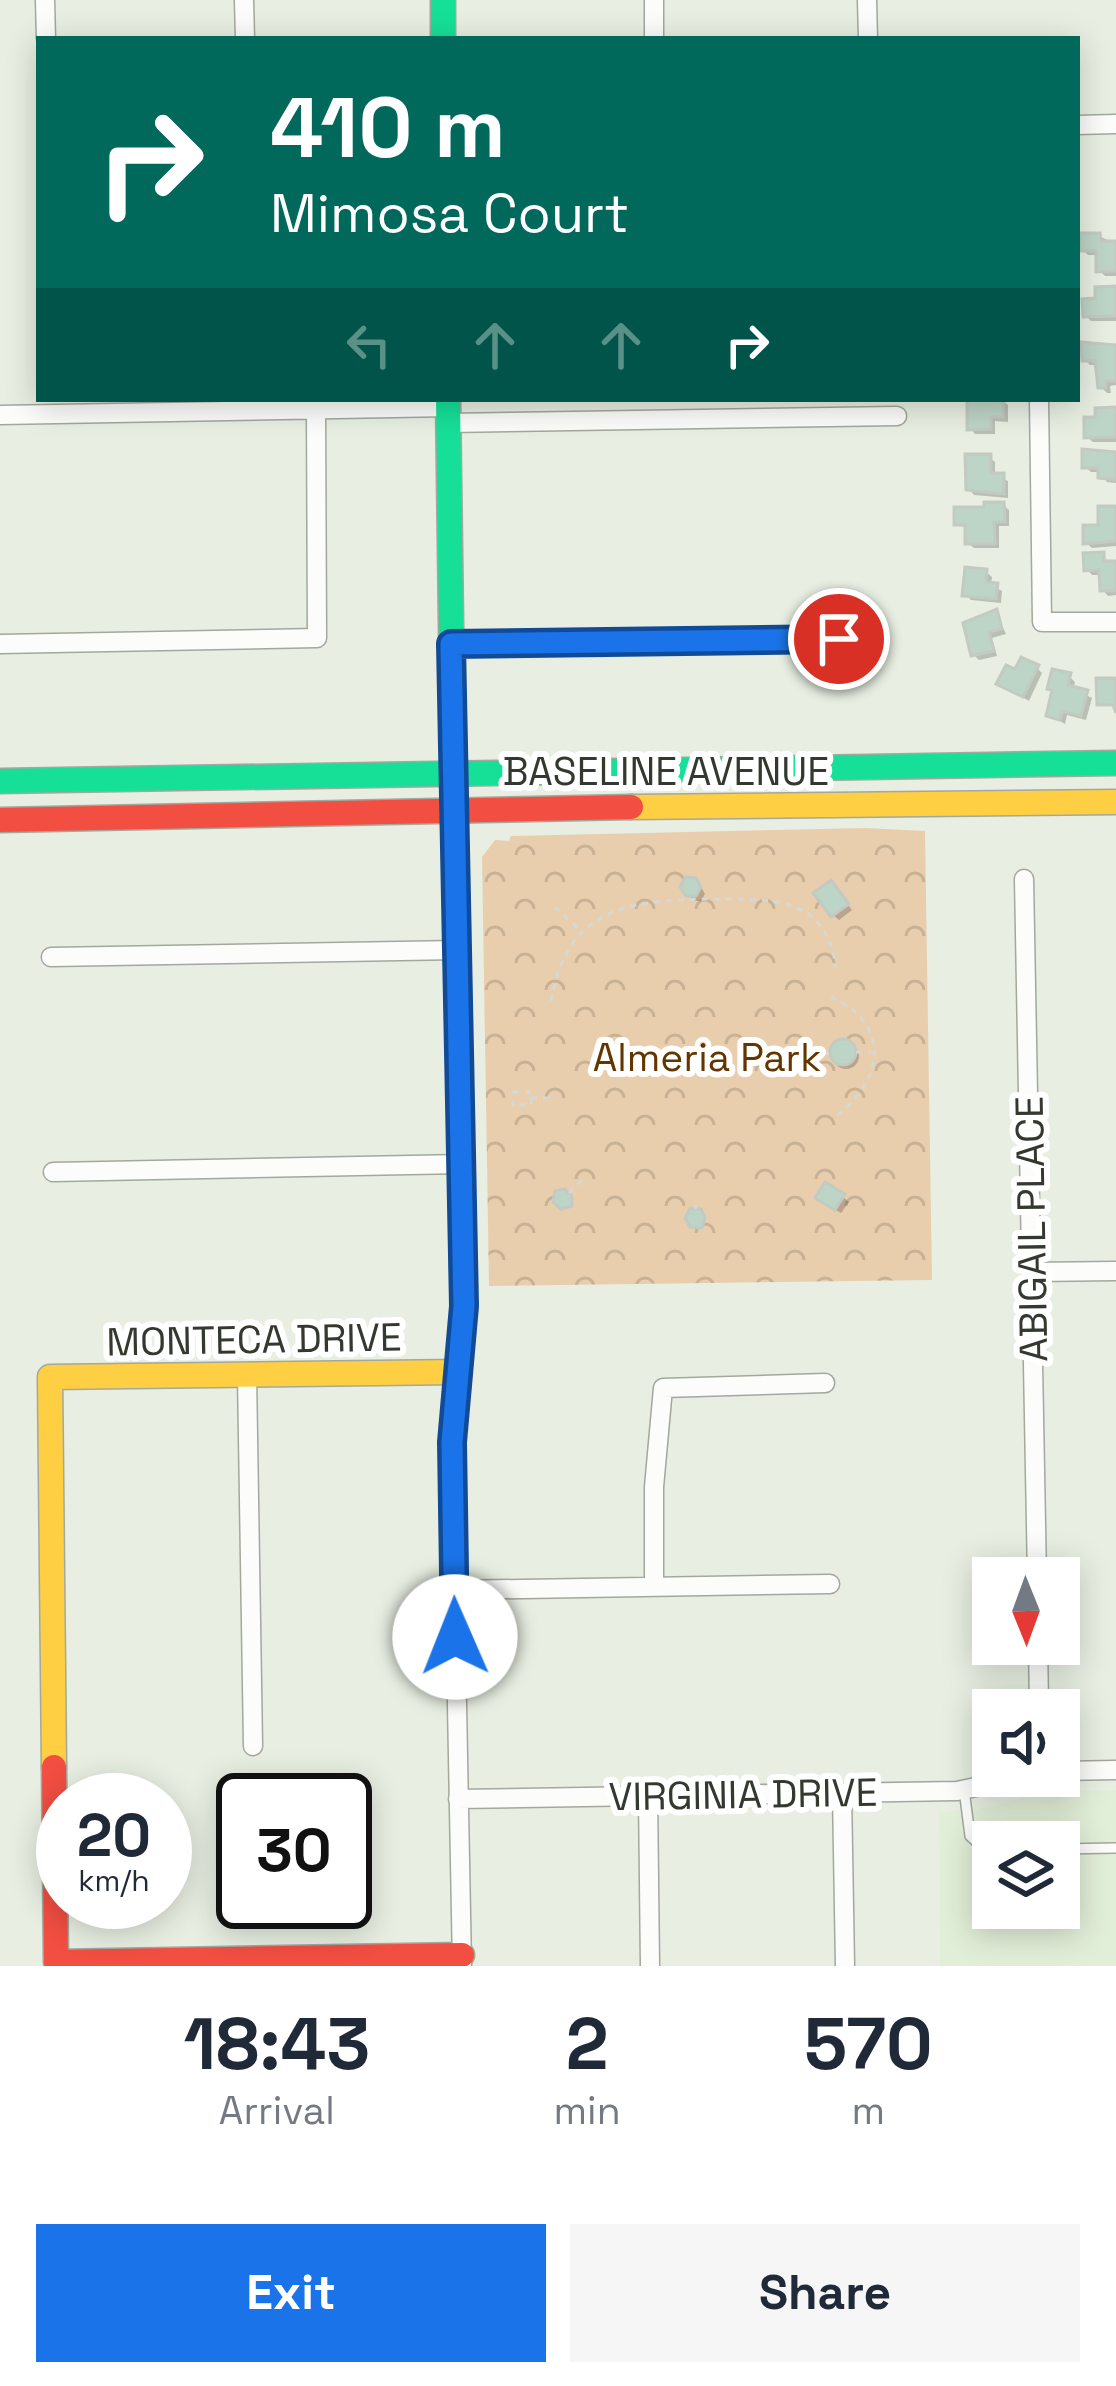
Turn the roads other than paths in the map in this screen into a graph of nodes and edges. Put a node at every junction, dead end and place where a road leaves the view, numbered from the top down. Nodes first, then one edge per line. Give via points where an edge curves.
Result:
1 (45, 0) edge
2 (244, 0) edge
3 (443, 0) edge
4 (654, 0) edge
5 (867, 0) edge
6 (46, 36) edge
7 (245, 36) edge
8 (443, 36) edge
9 (654, 36) edge
10 (868, 36) edge
11 (1116, 124) edge
12 (1080, 125) edge
13 (1039, 402) edge
14 (316, 409) junction
15 (660, 409) edge
16 (448, 410) edge
17 (0, 416) edge
18 (897, 416) dead end
19 (1116, 622) edge
20 (839, 639) dead end
21 (0, 644) edge
22 (451, 644) junction
23 (1116, 763) edge
24 (453, 772) junction
25 (0, 781) edge
26 (1116, 802) edge
27 (455, 809) junction
28 (0, 820) edge
29 (1024, 879) dead end
30 (458, 950) junction
31 (51, 957) dead end
32 (462, 1164) junction
33 (52, 1172) dead end
34 (1116, 1271) edge
35 (1032, 1272) junction
36 (459, 1372) junction
37 (247, 1375) junction
38 (825, 1383) dead end
39 (1036, 1557) edge
40 (830, 1584) dead end
41 (654, 1586) junction
42 (455, 1590) junction
43 (253, 1746) dead end
44 (1116, 1770) edge
45 (1080, 1771) edge
46 (972, 1787) edge
47 (964, 1789) junction
48 (842, 1793) junction
49 (648, 1796) junction
50 (458, 1798) junction
51 (972, 1838) edge
52 (1116, 1848) edge
53 (1080, 1849) edge
54 (462, 1960) edge
55 (650, 1966) edge
56 (845, 1966) edge

1 - 6 street
2 - 7 street
3 - 8 main road
4 - 9 street
5 - 10 street
11 - 12 street
13 - 19 street via 1042,622
14 - 16 street
14 - 17 street
14 - 21 street via 317,638
15 - 16 street
15 - 18 street
16 - 22 main road
20 - 22 street
22 - 24 main road
23 - 24 main road, BASELINE AVENUE
24 - 25 main road, BASELINE AVENUE
24 - 27 street
26 - 27 main road, BASELINE AVENUE
27 - 28 main road, BASELINE AVENUE
27 - 30 street
29 - 35 street, ABIGAIL PLACE
30 - 31 street
30 - 32 street
32 - 33 street
32 - 36 street
34 - 35 street
35 - 39 street, ABIGAIL PLACE
36 - 37 main road, MONTECA DRIVE
36 - 42 street
37 - 43 street
37 - 54 main road, MONTECA DRIVE via 50,1377 56,1962
38 - 41 street via 663,1388
40 - 41 street
41 - 42 street
42 - 50 street
44 - 45 street
46 - 47 street, VIRGINIA DRIVE
47 - 48 street, VIRGINIA DRIVE
47 - 51 lane
48 - 49 street, VIRGINIA DRIVE
48 - 56 street
49 - 50 street, VIRGINIA DRIVE
49 - 55 street
50 - 54 street
52 - 53 lane

